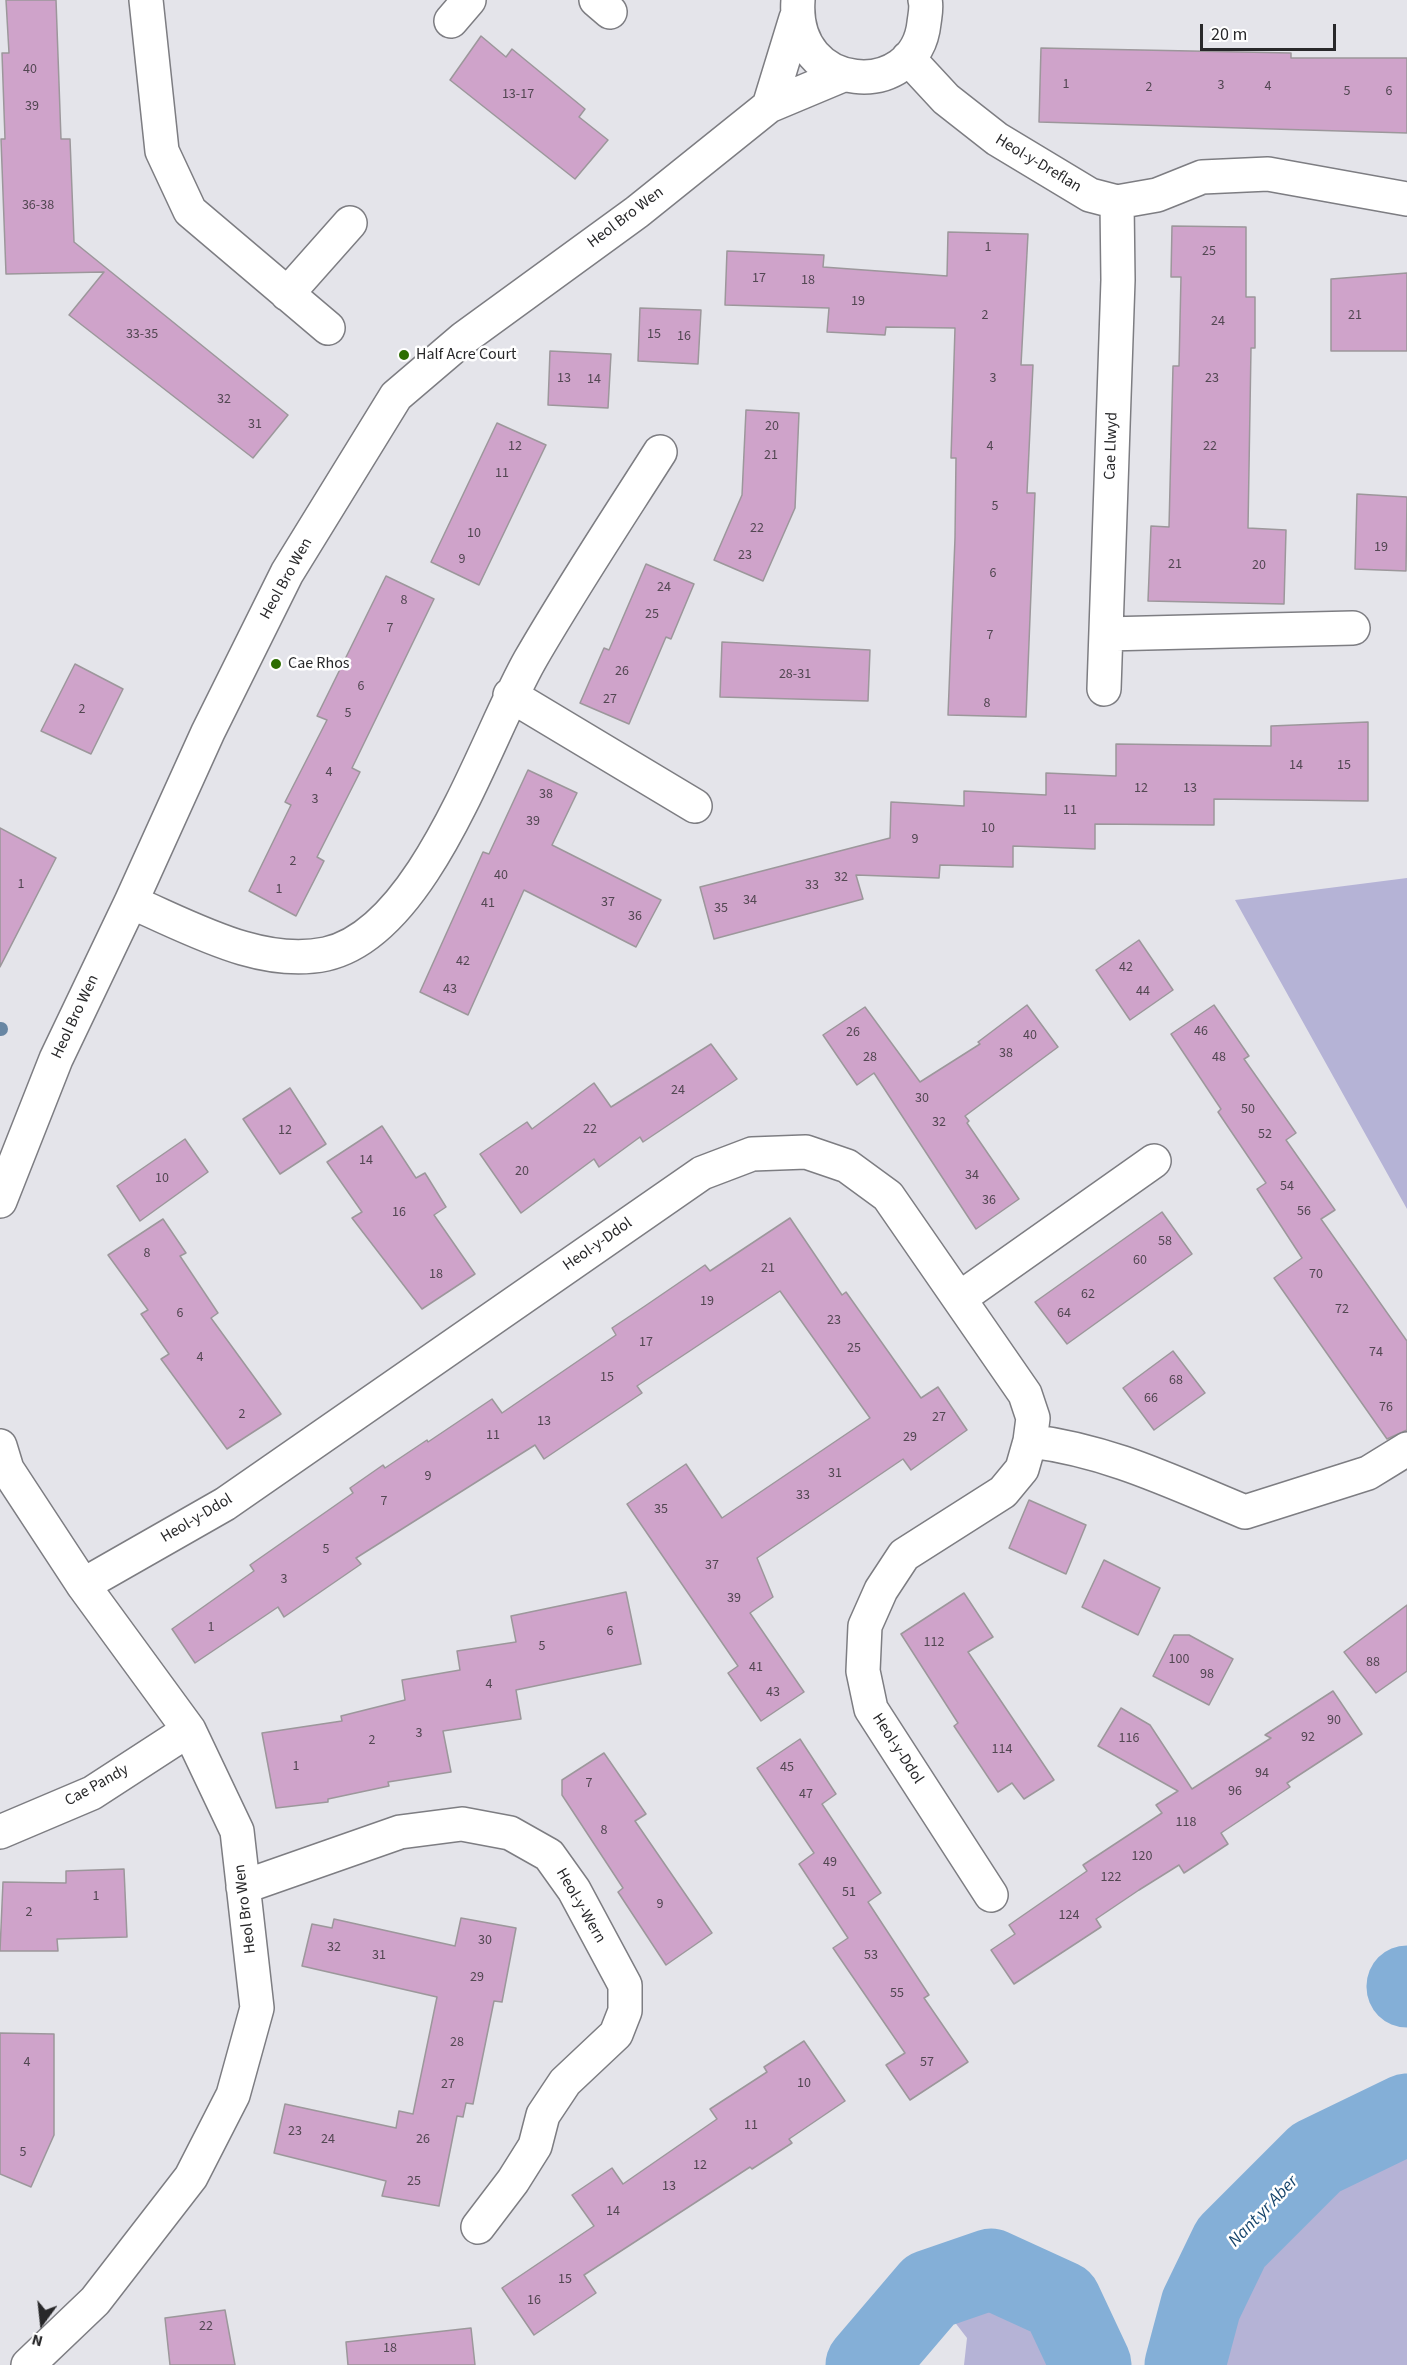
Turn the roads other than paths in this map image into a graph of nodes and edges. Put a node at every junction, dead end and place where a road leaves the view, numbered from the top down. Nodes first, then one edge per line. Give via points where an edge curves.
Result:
1 (146, 0) edge
2 (928, 2) edge
3 (797, 9) edge
4 (908, 58) junction
5 (843, 75) junction
6 (769, 106) junction
7 (1407, 199) edge
8 (1117, 202) junction
9 (350, 223) dead end
10 (287, 294) junction
11 (328, 328) dead end
12 (660, 452) dead end
13 (1353, 628) dead end
14 (1106, 634) junction
15 (1104, 690) dead end
16 (510, 695) junction
17 (695, 806) dead end
18 (131, 902) junction
19 (1154, 1161) dead end
20 (0, 1201) edge
21 (960, 1298) junction
22 (1030, 1441) junction
23 (0, 1446) edge
24 (1407, 1449) edge
25 (83, 1585) junction
26 (189, 1730) junction
27 (0, 1832) edge
28 (243, 1887) junction
29 (991, 1895) dead end
30 (477, 2227) dead end
31 (28, 2365) edge

1 - 10 street via 162,151 190,211
2 - 4 street, Heol Bro Wen via 923,33
3 - 5 street, Heol Bro Wen via 803,43 820,63
3 - 6 street, Heol Bro Wen
4 - 5 street, Heol Bro Wen via 878,75
4 - 8 street, Heol-y-Dreflan via 946,99 997,140 1090,195
5 - 6 street, Heol Bro Wen
6 - 18 street, Heol Bro Wen via 637,212 464,339 396,396 287,573 208,732
7 - 8 street, Heol-y-Dreflan via 1268,174 1202,177 1157,195
8 - 14 street, Cae Llwyd
9 - 10 street
10 - 11 street
12 - 16 street
13 - 14 street
14 - 15 street, Cae Llwyd
16 - 17 street
16 - 18 street via 448,831 423,872 363,937 326,954 278,956 234,945
18 - 20 street, Heol Bro Wen via 56,1059
19 - 21 street
21 - 22 street, Heol-y-Ddol via 1026,1394 1033,1418
21 - 25 street, Heol-y-Ddol via 888,1196 847,1166 806,1152 752,1154 702,1173 225,1504
22 - 24 street via 1070,1446 1119,1460 1245,1512 1368,1473
22 - 29 street, Heol-y-Ddol via 1022,1470 1003,1492 904,1555 881,1590 865,1626 863,1671 871,1709
23 - 25 street, Heol Bro Wen via 7,1469
25 - 26 street, Heol Bro Wen
26 - 27 street, Cae Pandy via 92,1793
26 - 28 street, Heol Bro Wen via 237,1831
28 - 30 street, Heol-y-Wern via 400,1832 462,1824 510,1833 549,1855 573,1890 625,1985 625,2011 616,2034 565,2082 543,2115 535,2146
28 - 31 street, Heol Bro Wen via 257,2008 233,2094 191,2177 95,2301

